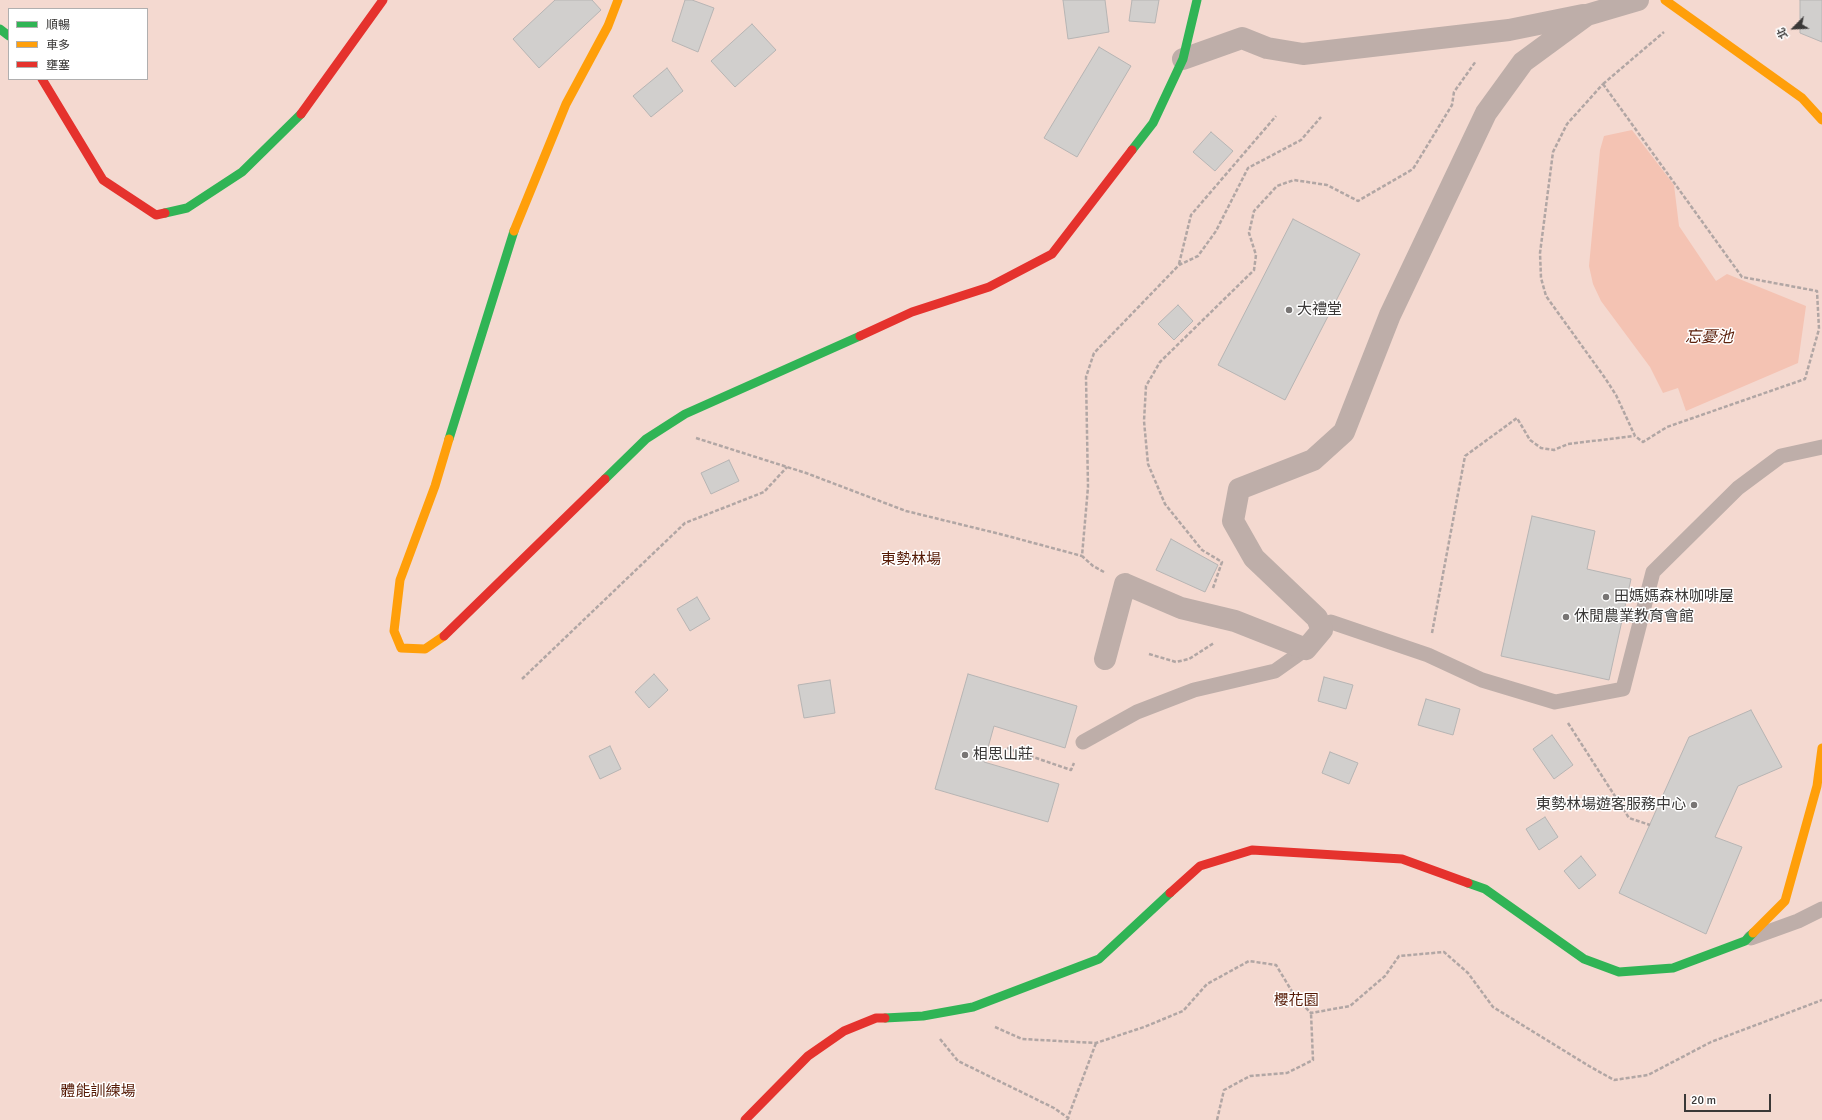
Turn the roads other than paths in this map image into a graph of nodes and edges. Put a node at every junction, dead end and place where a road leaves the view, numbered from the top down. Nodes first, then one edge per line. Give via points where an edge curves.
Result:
1 (383, 0) edge
2 (618, 0) edge
3 (1198, 0) edge
4 (1638, 0) edge
5 (1665, 0) edge
6 (1587, 14) junction
7 (0, 29) edge
8 (8, 35) edge
9 (1183, 59) junction
10 (43, 80) edge
11 (1822, 120) edge
12 (1822, 447) edge
13 (1322, 630) junction
14 (1306, 649) junction
15 (1105, 659) dead end
16 (1083, 742) road end
17 (1822, 748) edge
18 (1820, 786) edge
19 (1822, 909) edge
20 (1745, 941) junction
21 (745, 1120) edge

1 - 10 street via 297,120 242,172 187,208 156,214 103,180
2 - 9 street via 608,26 566,104 515,227 435,486 400,580 394,631 401,648 425,649 446,635 646,439 685,414 912,312 988,287 1052,254 1153,123
3 - 9 street
4 - 6 street
5 - 11 street via 1802,98
6 - 9 street via 1509,30 1303,54 1267,48 1242,38
6 - 13 street via 1523,62 1486,113 1390,315 1344,432 1313,460 1239,489 1233,521 1251,552 1259,563 1317,618
7 - 8 street
12 - 13 lane via 1780,456 1738,488 1653,572 1623,689 1555,702 1482,680 1428,655 1331,622
13 - 14 street
14 - 15 street via 1235,621 1181,608 1125,584
14 - 16 lane via 1275,671 1194,690 1137,712
17 - 18 street
18 - 20 street via 1785,901
19 - 20 lane via 1798,922
20 - 21 street via 1674,968 1619,972 1584,959 1485,889 1402,859 1252,850 1200,866 1099,959 973,1007 923,1016 876,1018 844,1031 808,1056

